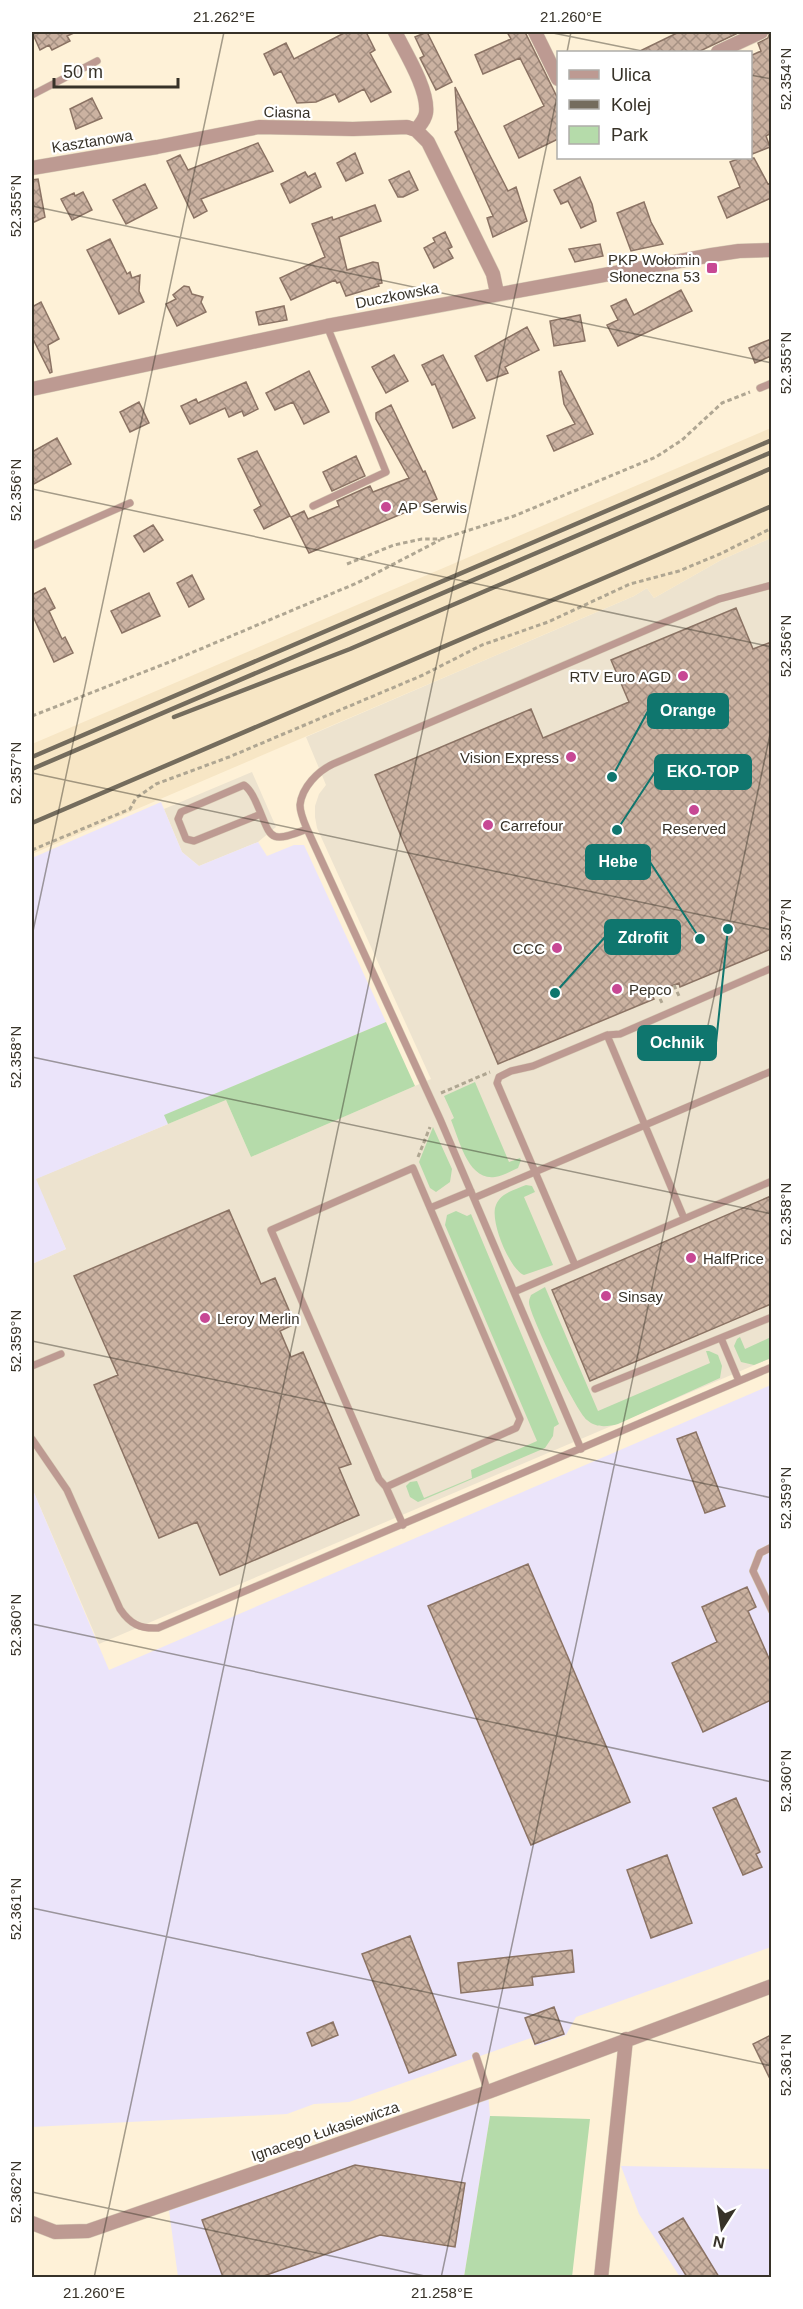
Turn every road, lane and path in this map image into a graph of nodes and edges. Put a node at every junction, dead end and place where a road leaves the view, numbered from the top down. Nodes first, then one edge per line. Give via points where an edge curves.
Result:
1 (395, 32) edge
2 (536, 32) edge
3 (761, 32) edge
4 (720, 51) edge
5 (97, 61) dead end
6 (557, 77) edge
7 (32, 95) edge
8 (416, 130) junction
9 (158, 147) joint
10 (32, 168) edge
11 (771, 250) edge
12 (497, 293) junction
13 (327, 326) junction
14 (771, 383) edge
15 (760, 388) joint
16 (32, 389) edge
17 (130, 503) dead end
18 (313, 506) dead end
19 (771, 528) edge
20 (441, 539) junction
21 (32, 546) edge
22 (347, 564) dead end
23 (771, 585) edge
24 (32, 716) edge
25 (261, 814) junction
26 (307, 829) junction
27 (32, 850) edge
28 (771, 968) edge
29 (674, 985) dead end
30 (657, 992) dead end
31 (679, 996) dead end
32 (662, 1003) dead end
33 (607, 1035) junction
34 (771, 1071) edge
35 (432, 1123) dead end
36 (645, 1125) junction
37 (413, 1168) junction
38 (535, 1171) junction
39 (771, 1181) edge
40 (473, 1195) junction
41 (430, 1208) junction
42 (684, 1218) junction
43 (575, 1265) junction
44 (514, 1292) junction
45 (771, 1317) edge
46 (720, 1338) junction
47 (60, 1354) dead end
48 (32, 1366) edge
49 (771, 1367) edge
50 (739, 1382) junction
51 (595, 1389) dead end
52 (32, 1439) edge
53 (581, 1449) junction
54 (386, 1487) junction
55 (403, 1525) junction
56 (771, 1547) edge
57 (771, 1611) edge
58 (771, 1986) edge
59 (626, 2038) junction
60 (476, 2056) dead end
61 (488, 2092) junction
62 (32, 2223) edge
63 (601, 2277) edge

1 - 8 street via 426,101 426,114
2 - 6 street
3 - 4 street
5 - 7 lane
8 - 9 street, Ciasna via 259,127
8 - 12 street via 428,142 493,274
9 - 10 street, Kasztanowa
11 - 12 street, Duczkowska via 730,252
12 - 13 street, Duczkowska
13 - 16 street, Duczkowska
13 - 18 lane via 386,472
14 - 15 lane
15 - 20 path via 722,403 682,440 656,457 514,516
17 - 21 lane
19 - 27 path via 720,554 679,571 630,584 229,758 156,784 136,798 130,809
20 - 22 path via 394,545
20 - 24 path via 357,583
23 - 26 lane via 719,599 322,770 304,792 300,805
25 - 25 lane via 244,785 181,812 178,819 186,839 194,841
25 - 26 lane via 274,838 282,839
26 - 40 lane
28 - 33 lane via 628,1031
29 - 31 path
30 - 32 path
33 - 36 lane
33 - 38 lane via 499,1077 497,1083
34 - 36 lane
35 - 37 path
36 - 38 lane
36 - 42 lane
37 - 41 lane
37 - 54 lane via 271,1230 379,1479
38 - 40 lane
38 - 43 lane
39 - 42 lane
40 - 41 lane
40 - 44 lane
41 - 54 lane via 520,1419 516,1428
42 - 43 lane
43 - 44 lane
44 - 53 lane
45 - 46 lane
46 - 50 lane
46 - 51 lane
47 - 48 lane
49 - 50 lane
50 - 53 lane
52 - 55 lane via 68,1490 120,1609 130,1622 147,1629 168,1625
53 - 55 lane
54 - 55 lane
56 - 57 lane via 760,1553 753,1571
58 - 59 street, Ignacego Łukasiewicza
59 - 61 street, Ignacego Łukasiewicza
59 - 63 street
60 - 61 lane
61 - 62 street, Ignacego Łukasiewicza via 88,2231 55,2232

